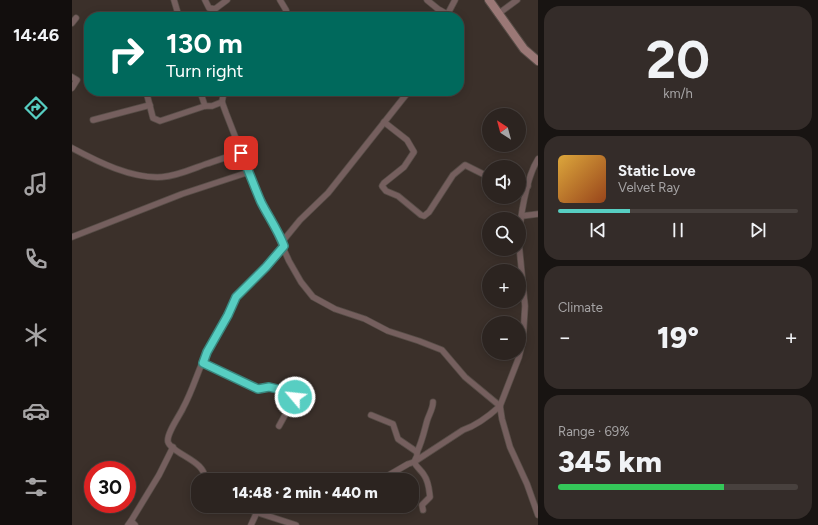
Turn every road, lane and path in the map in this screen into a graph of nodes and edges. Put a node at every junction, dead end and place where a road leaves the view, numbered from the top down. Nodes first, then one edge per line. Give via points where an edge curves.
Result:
1 (174, 0) edge
2 (205, 0) edge
3 (227, 0) edge
4 (280, 0) edge
5 (427, 0) edge
6 (455, 0) edge
7 (489, 0) edge
8 (517, 0) edge
9 (178, 12) edge
10 (287, 12) edge
11 (442, 12) edge
12 (448, 12) edge
13 (498, 14) junction
14 (538, 61) edge
15 (72, 77) edge
16 (72, 88) edge
17 (147, 96) edge
18 (202, 96) edge
19 (223, 96) edge
20 (405, 96) edge
21 (222, 102) junction
22 (150, 105) junction
23 (205, 106) junction
24 (93, 120) dead end
25 (384, 122) junction
26 (72, 148) edge
27 (241, 153) junction
28 (538, 159) edge
29 (249, 172) junction
30 (482, 174) edge
31 (528, 186) joint
32 (523, 212) edge
33 (538, 214) edge
34 (526, 216) edge
35 (72, 237) edge
36 (283, 244) junction
37 (520, 256) edge
38 (203, 363) junction
39 (433, 402) dead end
40 (500, 406) junction
41 (371, 415) dead end
42 (279, 426) dead end
43 (173, 447) junction
44 (417, 452) junction
45 (414, 462) junction
46 (204, 473) edge
47 (392, 473) edge
48 (423, 510) dead end
49 (537, 512) edge
50 (256, 513) edge
51 (260, 513) edge
52 (132, 524) edge
53 (250, 525) edge
54 (296, 525) edge

1 - 9 street
2 - 3 street via 209,8 215,9
4 - 10 street
5 - 11 street
6 - 12 street
7 - 13 street
8 - 13 street
13 - 14 street via 524,49
15 - 16 street via 76,80
17 - 22 street
18 - 23 street
19 - 21 street
20 - 25 street
21 - 23 street
21 - 27 street
22 - 23 street via 153,118 160,121
22 - 24 street
25 - 30 street via 407,140 414,152 404,167 382,186 422,215 429,212 453,176 465,165
25 - 36 street via 328,193 300,220
26 - 27 street via 133,174 156,177 181,173
27 - 29 street
28 - 31 street
29 - 35 street via 182,194
29 - 36 street via 261,203
31 - 32 street
33 - 34 street
36 - 38 street via 266,267 236,297
36 - 40 street via 289,261 313,297 388,331 442,350 465,377
37 - 40 street via 525,306 522,340 519,357
38 - 42 street via 258,389 269,387 294,393 295,397
38 - 43 street via 168,438
39 - 44 street
40 - 45 street via 485,419
40 - 49 street via 510,446
41 - 44 street via 393,424 398,439
43 - 46 street via 200,467
43 - 52 street
44 - 45 street
45 - 47 street
45 - 48 street via 424,475 430,490 430,498 422,505
50 - 53 street
51 - 54 street

